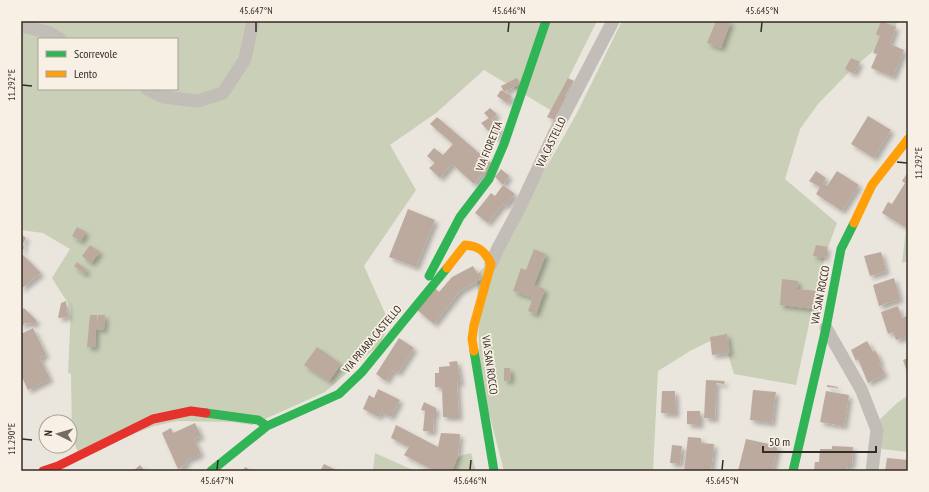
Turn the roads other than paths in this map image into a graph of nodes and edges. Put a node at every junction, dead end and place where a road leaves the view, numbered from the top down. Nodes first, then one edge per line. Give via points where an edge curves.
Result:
1 (253, 21) edge
2 (546, 21) edge
3 (613, 21) edge
4 (21, 26) edge
5 (58, 38) edge
6 (149, 90) edge
7 (908, 139) edge
8 (491, 264) junction
9 (425, 293) junction
10 (826, 328) junction
11 (267, 426) junction
12 (43, 471) edge
13 (210, 471) edge
14 (494, 471) edge
15 (793, 471) edge
16 (872, 471) edge

1 - 6 street via 245,59 223,93 198,102 162,97
2 - 9 street, VIA FIORETTA via 504,144 489,179 460,217 428,279
3 - 8 street, VIA CASTELLO via 555,132
4 - 5 street via 48,32
7 - 10 street, VIA SAN ROCCO via 872,185 841,249
8 - 9 street, VIA PRIARA CASTELLO via 484,250 475,245 465,245
8 - 14 street, VIA SAN ROCCO via 472,339
9 - 11 street, VIA PRIARA CASTELLO via 362,372 339,394
10 - 15 street, VIA SAN ROCCO
10 - 16 street via 861,389 877,430
11 - 12 street via 258,420 191,411 153,419
11 - 13 street, VIA PRIARA CASTELLO

